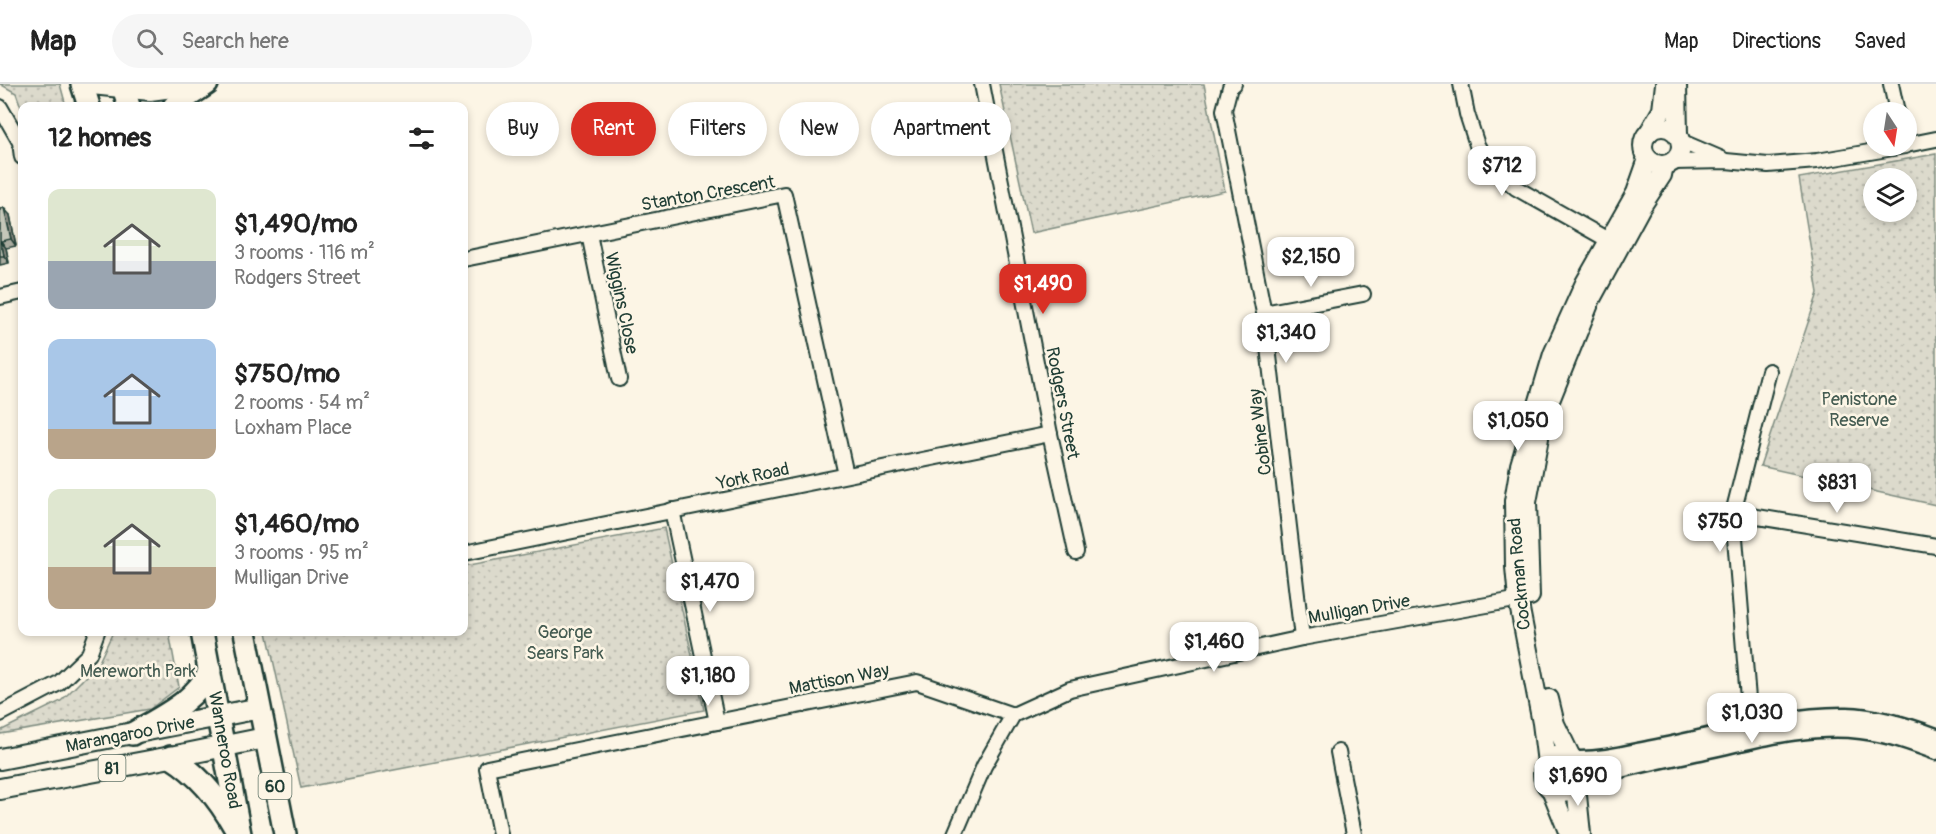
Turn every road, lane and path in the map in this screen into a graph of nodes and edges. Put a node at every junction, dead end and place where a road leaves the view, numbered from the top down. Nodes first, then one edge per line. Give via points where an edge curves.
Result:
1 (82, 84) edge
2 (92, 84) edge
3 (194, 84) edge
4 (207, 84) edge
5 (982, 84) edge
6 (1234, 84) edge
7 (1461, 84) edge
8 (1665, 84) edge
9 (1677, 84) edge
10 (1891, 84) edge
11 (125, 92) edge
12 (88, 102) edge
13 (180, 102) edge
14 (1895, 102) edge
15 (0, 107) edge
16 (1648, 134) junction
17 (18, 138) edge
18 (1679, 138) junction
19 (1936, 139) edge
20 (1917, 143) edge
21 (1863, 153) edge
22 (1726, 161) junction
23 (1662, 162) junction
24 (589, 234) junction
25 (1614, 244) junction
26 (468, 258) edge
27 (18, 293) edge
28 (1363, 294) dead end
29 (0, 297) edge
30 (1264, 313) junction
31 (1768, 371) dead end
32 (619, 379) dead end
33 (1050, 434) junction
34 (846, 475) junction
35 (672, 510) junction
36 (1733, 513) junction
37 (1936, 546) edge
38 (468, 552) edge
39 (1076, 552) dead end
40 (1524, 598) junction
41 (96, 636) edge
42 (203, 636) edge
43 (246, 636) edge
44 (1302, 638) junction
45 (210, 670) junction
46 (260, 708) junction
47 (0, 714) edge
48 (1013, 715) junction
49 (219, 716) junction
50 (717, 722) junction
51 (132, 734) junction
52 (1750, 734) junction
53 (1936, 737) edge
54 (265, 738) junction
55 (225, 747) junction
56 (1936, 751) edge
57 (1338, 752) dead end
58 (171, 758) junction
59 (1573, 758) junction
60 (0, 759) edge
61 (1546, 763) junction
62 (1578, 784) junction
63 (0, 789) edge
64 (1551, 789) junction
65 (239, 834) edge
66 (285, 834) edge
67 (500, 834) edge
68 (954, 834) edge
69 (1354, 834) edge
70 (1569, 834) edge
71 (1581, 834) edge

1 - 12 highway
2 - 11 main road
3 - 11 main road
4 - 13 highway
5 - 33 street, Rodgers Street
6 - 30 street, Cobine Way via 1224,110
7 - 25 street via 1477,145 1488,164 1515,189
8 - 16 main road via 1662,110
9 - 18 main road
10 - 14 street
15 - 17 street
16 - 18 main road via 1663,127
16 - 23 main road via 1643,149
18 - 22 street
18 - 23 main road via 1680,152
19 - 20 street
21 - 22 street via 1768,165
22 - 23 street
23 - 25 main road, Cockman Road via 1662,175
24 - 26 street, Stanton Crescent
24 - 32 street, Wiggins Close
24 - 34 street, Stanton Crescent via 784,194
25 - 40 main road, Cockman Road via 1573,308 1553,354 1520,465 1514,501 1515,567
27 - 29 street
28 - 30 street
30 - 44 street, Cobine Way
31 - 36 street
33 - 34 street, York Road
33 - 39 street, Rodgers Street
34 - 35 street, York Road
35 - 38 street, York Road
35 - 50 street
36 - 37 street
36 - 52 street
40 - 44 street, Mulligan Drive
40 - 59 main road, Cockman Road via 1558,730
40 - 61 main road, Cockman Road
41 - 47 street via 89,654 59,683
42 - 45 highway, Wanneroo Road / 60
43 - 46 highway, 60
44 - 48 street, Mulligan Drive via 1070,689
45 - 49 highway, Wanneroo Road / 60
45 - 51 highway via 204,684 191,697
46 - 49 main road, Marangaroo Drive / 81
46 - 54 highway, 60
48 - 50 street, Mattison Way via 918,682
48 - 68 street via 984,766
49 - 51 main road, Marangaroo Drive / 81
49 - 55 highway, Wanneroo Road / 60
50 - 67 street, Mattison Way via 487,768
51 - 60 main road, Marangaroo Drive / 81
52 - 53 street via 1791,720 1848,716 1892,723
52 - 56 street via 1862,730
52 - 59 street via 1597,760
52 - 62 street
54 - 55 main road, Marangaroo Drive / 81
54 - 66 highway, 60
55 - 58 main road, Marangaroo Drive / 81
55 - 65 highway, Wanneroo Road / 60
57 - 69 street
58 - 63 main road, Marangaroo Drive / 81
58 - 65 highway via 200,779
59 - 61 main road via 1557,755
59 - 62 main road via 1581,770
61 - 64 main road via 1543,777
62 - 64 main road via 1564,792
62 - 71 main road
64 - 70 main road

